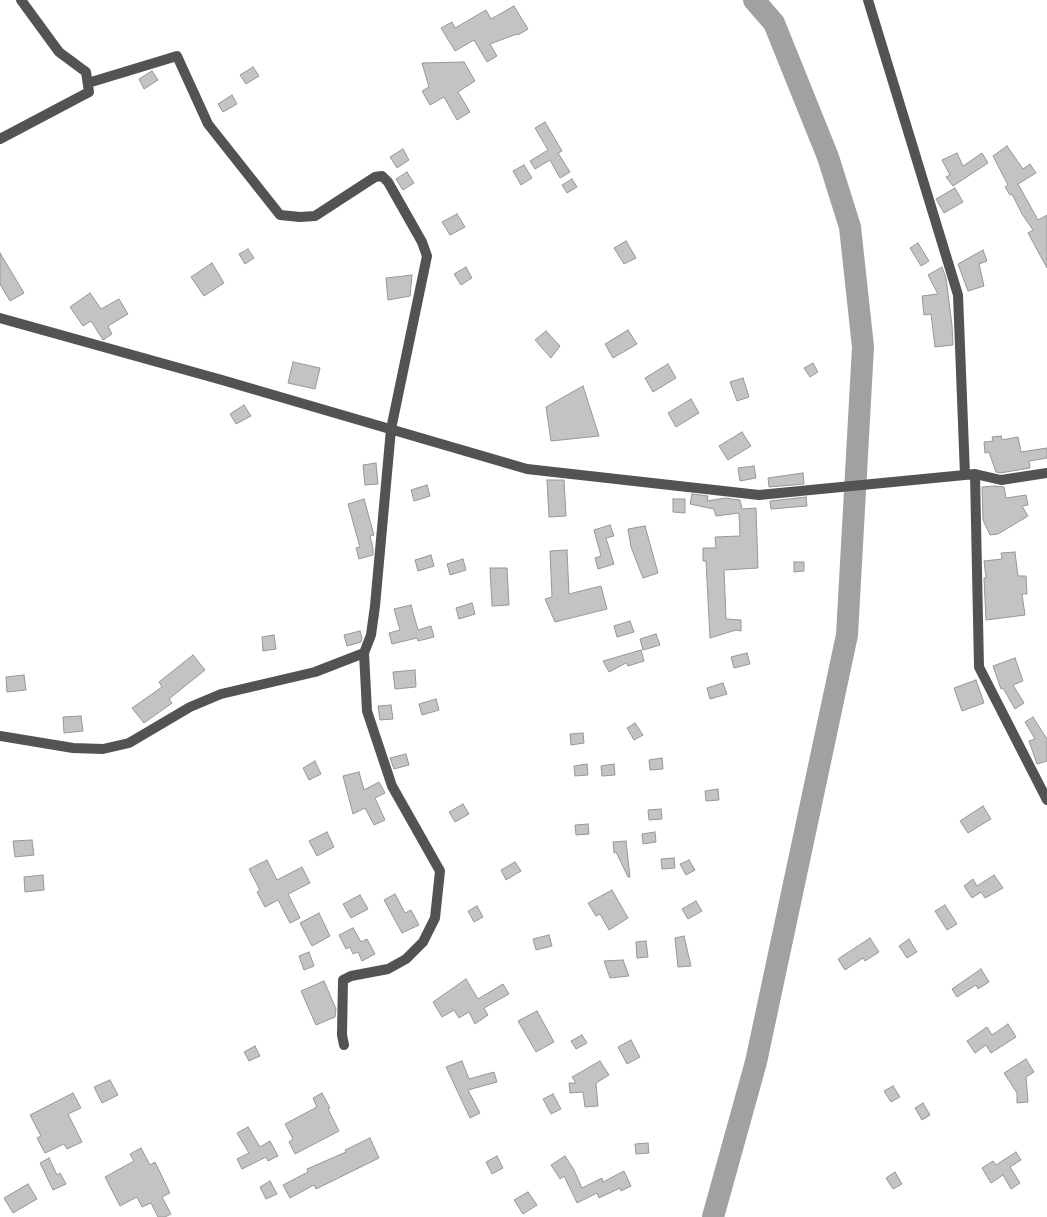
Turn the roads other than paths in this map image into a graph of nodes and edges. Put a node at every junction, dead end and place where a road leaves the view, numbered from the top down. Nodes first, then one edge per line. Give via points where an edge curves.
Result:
1 (21, 0) edge
2 (868, 0) edge
3 (88, 83) junction
4 (0, 139) edge
5 (0, 318) edge
6 (390, 429) junction
7 (1047, 473) edge
8 (970, 475) junction
9 (364, 653) junction
10 (0, 736) edge
11 (1047, 800) edge
12 (344, 1045) dead end

1 - 3 street via 60,52 86,72
2 - 8 street via 958,295
3 - 4 street via 89,92
3 - 6 street via 177,56 208,124 280,215 315,216 375,177 382,176 388,182 427,256
5 - 6 street
6 - 8 street via 527,469 759,495
6 - 9 street via 375,606 371,635
7 - 8 street via 1001,480
8 - 11 street via 979,667
9 - 10 street via 315,672 221,694 190,707 128,743 103,749 73,748
9 - 12 street via 367,711 392,786 440,871 435,918 423,942 406,959 388,969 343,980

